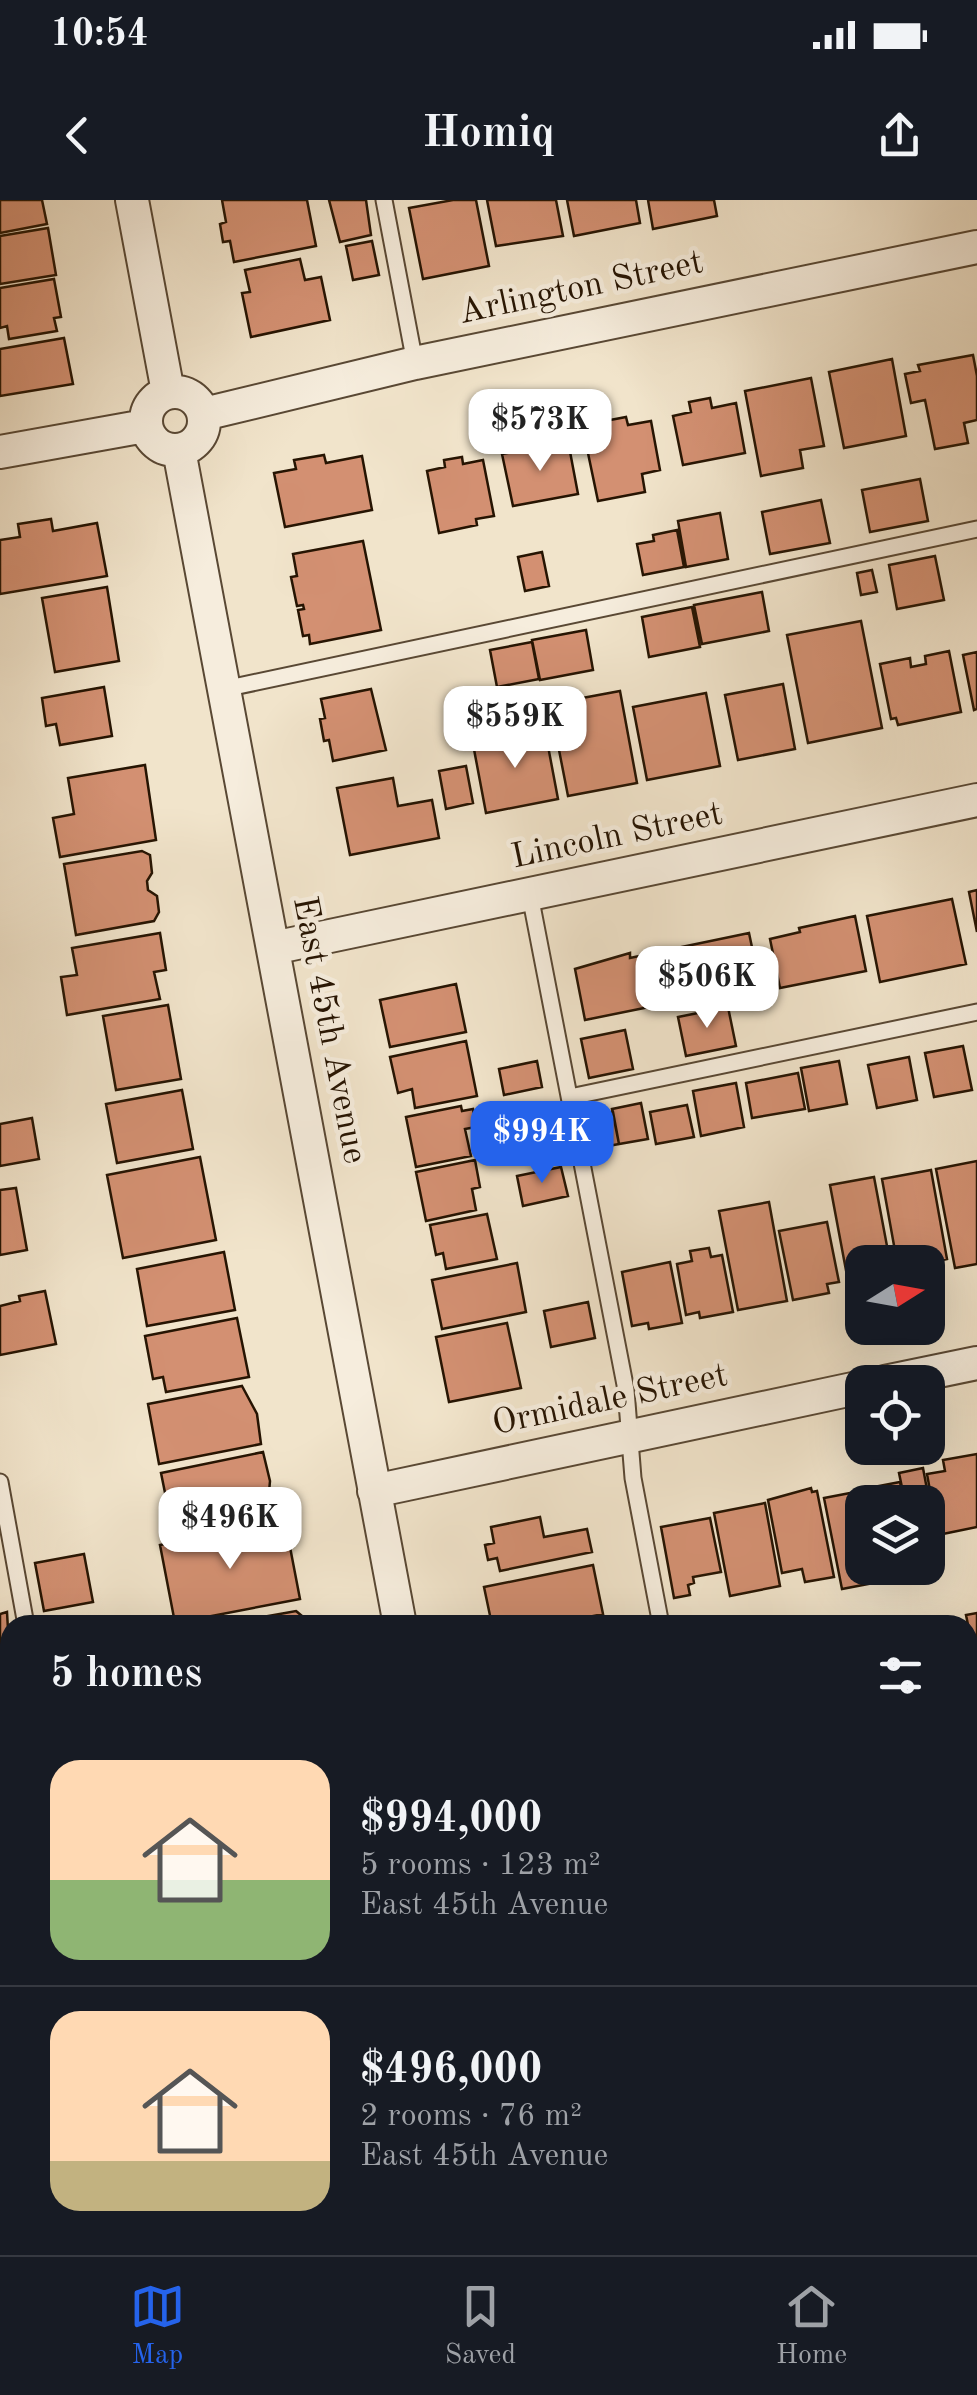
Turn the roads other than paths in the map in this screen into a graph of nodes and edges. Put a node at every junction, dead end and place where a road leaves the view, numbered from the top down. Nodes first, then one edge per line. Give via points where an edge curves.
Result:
1 (132, 200) edge
2 (384, 200) edge
3 (977, 247) edge
4 (415, 363) junction
5 (168, 392) junction
6 (204, 414) junction
7 (145, 426) junction
8 (179, 450) junction
9 (0, 452) edge
10 (977, 530) edge
11 (224, 690) junction
12 (977, 800) edge
13 (530, 895) junction
14 (273, 948) junction
15 (977, 1012) edge
16 (570, 1097) junction
17 (977, 1364) edge
18 (945, 1370) edge
19 (845, 1391) edge
20 (630, 1436) junction
21 (0, 1482) edge
22 (374, 1491) junction
23 (24, 1615) edge
24 (398, 1615) edge
25 (659, 1615) edge

1 - 5 street
2 - 4 lane
3 - 4 street, Arlington Street
4 - 6 street, Arlington Street
5 - 6 street via 186,393
5 - 7 street via 153,400
6 - 8 street via 196,441
7 - 8 street via 161,447
7 - 9 street
8 - 11 street, East 45th Avenue
10 - 11 lane
11 - 14 street, East 45th Avenue
12 - 13 street, Lincoln Street
13 - 14 street, Lincoln Street
13 - 16 lane
14 - 22 street, East 45th Avenue
15 - 16 lane
16 - 20 lane
17 - 18 street
19 - 20 street, Ormidale Street
20 - 22 street, Ormidale Street
20 - 25 lane
21 - 23 lane
22 - 24 street, East 45th Avenue

